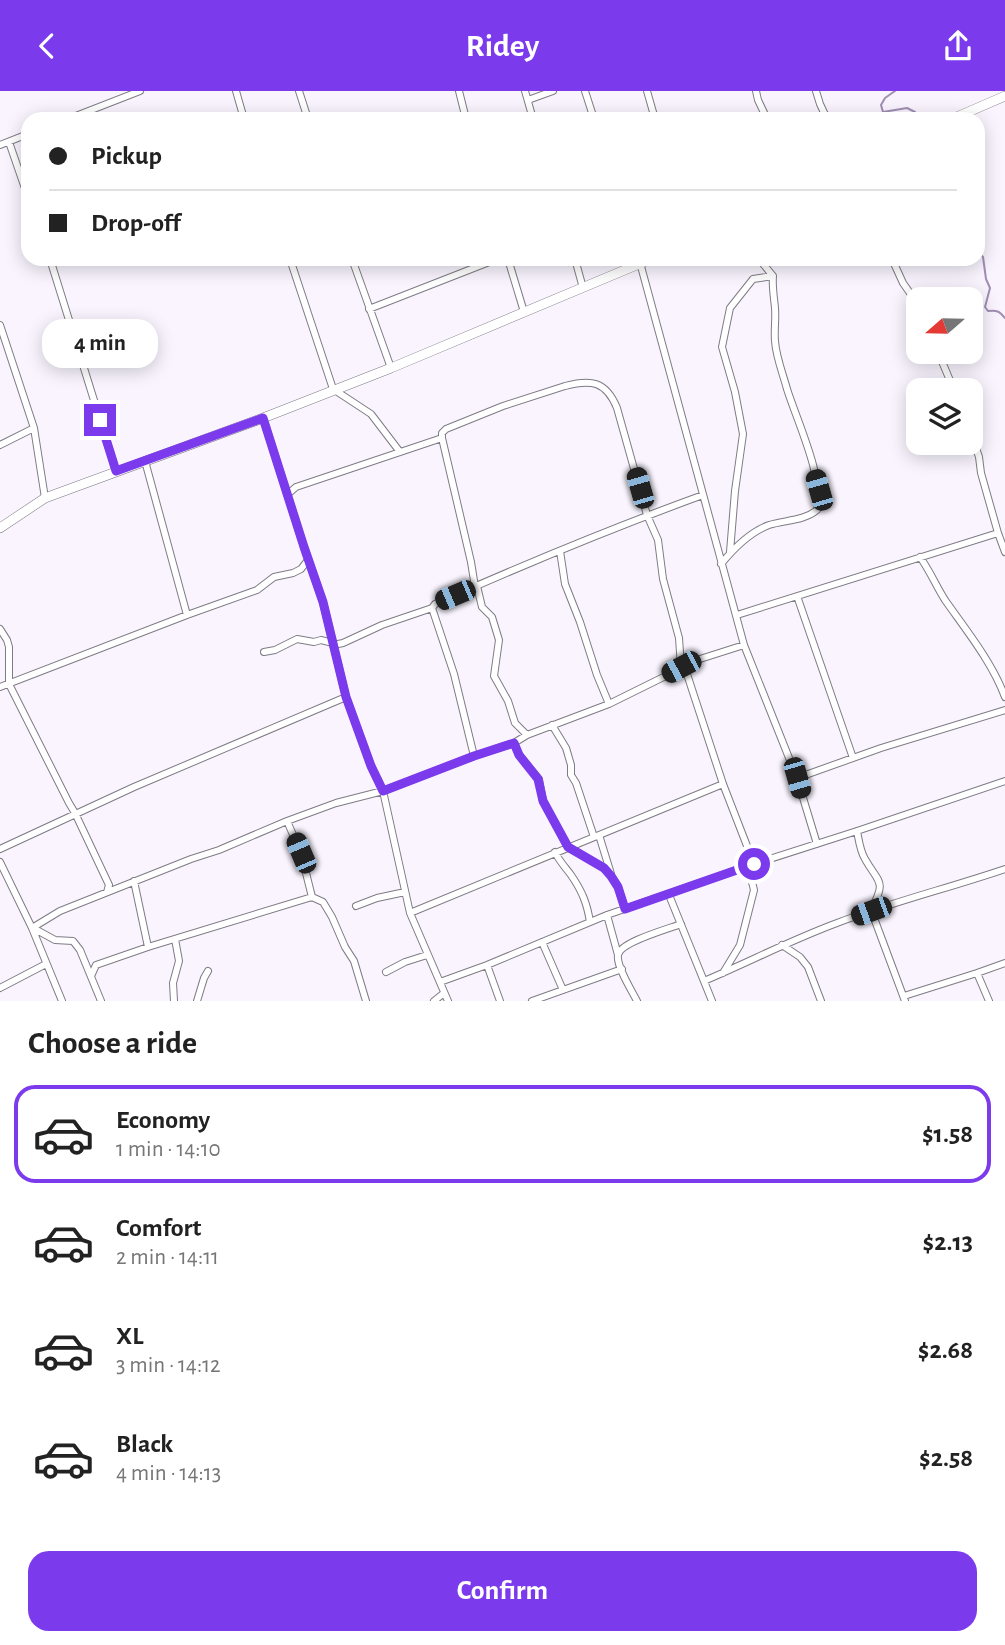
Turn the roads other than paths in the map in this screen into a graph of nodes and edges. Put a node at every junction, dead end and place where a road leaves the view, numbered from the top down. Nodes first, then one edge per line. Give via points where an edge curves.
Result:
1 (140, 91) edge
2 (236, 91) edge
3 (299, 91) edge
4 (459, 91) edge
5 (525, 91) edge
6 (553, 91) edge
7 (585, 91) edge
8 (647, 91) edge
9 (757, 91) edge
10 (816, 91) edge
11 (1005, 98) edge
12 (528, 100) junction
13 (86, 112) edge
14 (242, 112) edge
15 (306, 112) edge
16 (464, 112) edge
17 (531, 112) edge
18 (592, 112) edge
19 (653, 112) edge
20 (764, 112) edge
21 (824, 112) edge
22 (970, 112) edge
23 (21, 137) edge
24 (9, 142) junction
25 (0, 145) edge
26 (21, 177) edge
27 (52, 266) edge
28 (292, 266) edge
29 (354, 266) edge
30 (479, 266) edge
31 (511, 266) edge
32 (577, 266) edge
33 (629, 266) edge
34 (640, 266) edge
35 (765, 266) edge
36 (895, 266) edge
37 (773, 276) junction
38 (583, 288) junction
39 (906, 288) edge
40 (369, 309) junction
41 (524, 312) junction
42 (0, 325) edge
43 (391, 368) junction
44 (333, 389) junction
45 (263, 418) junction
46 (34, 428) junction
47 (442, 438) junction
48 (0, 445) edge
49 (400, 452) junction
50 (978, 455) edge
51 (145, 461) junction
52 (116, 471) junction
53 (288, 494) junction
54 (703, 495) junction
55 (45, 498) junction
56 (647, 515) junction
57 (0, 528) edge
58 (998, 533) junction
59 (560, 551) junction
60 (730, 552) junction
61 (1005, 552) edge
62 (920, 557) junction
63 (308, 560) junction
64 (721, 564) junction
65 (476, 586) junction
66 (797, 596) junction
67 (432, 608) junction
68 (187, 615) junction
69 (737, 615) junction
70 (0, 629) edge
71 (333, 644) junction
72 (744, 645) junction
73 (264, 652) dead end
74 (683, 666) junction
75 (9, 684) junction
76 (0, 687) edge
77 (346, 697) junction
78 (1005, 697) edge
79 (609, 704) junction
80 (1005, 710) edge
81 (552, 725) junction
82 (527, 734) junction
83 (514, 743) junction
84 (474, 756) junction
85 (853, 758) junction
86 (797, 778) junction
87 (1005, 781) edge
88 (723, 784) junction
89 (383, 791) junction
90 (75, 813) junction
91 (287, 821) junction
92 (857, 831) junction
93 (597, 836) junction
94 (817, 844) junction
95 (568, 847) junction
96 (0, 849) edge
97 (555, 852) junction
98 (0, 862) edge
99 (754, 864) junction
100 (1005, 869) edge
101 (611, 876) junction
102 (134, 881) junction
103 (107, 892) junction
104 (405, 892) junction
105 (669, 895) junction
106 (312, 897) junction
107 (356, 907) dead end
108 (625, 909) junction
109 (871, 911) junction
110 (411, 913) junction
111 (607, 915) junction
112 (590, 922) junction
113 (681, 925) junction
114 (32, 928) junction
115 (175, 939) junction
116 (542, 942) junction
117 (782, 945) junction
118 (148, 947) junction
119 (427, 955) junction
120 (618, 955) junction
121 (1005, 963) edge
122 (46, 964) junction
123 (487, 965) junction
124 (622, 969) junction
125 (208, 971) dead end
126 (386, 972) dead end
127 (723, 973) junction
128 (977, 973) junction
129 (91, 976) junction
130 (705, 981) junction
131 (440, 982) junction
132 (0, 988) edge
133 (563, 990) junction
134 (444, 993) junction
135 (904, 999) edge
136 (62, 1001) edge
137 (101, 1001) edge
138 (174, 1001) edge
139 (197, 1001) edge
140 (366, 1001) edge
141 (434, 1001) edge
142 (447, 1001) edge
143 (500, 1001) edge
144 (532, 1001) edge
145 (637, 1001) edge
146 (712, 1001) edge
147 (821, 1001) edge
148 (989, 1001) edge

1 - 13 street
2 - 14 street
3 - 15 street
4 - 16 street
5 - 12 street
6 - 12 street
7 - 18 street
8 - 19 street
9 - 20 street
10 - 21 street
11 - 22 street
12 - 17 street
23 - 24 street
24 - 25 street
24 - 26 street
27 - 52 street
28 - 44 street
29 - 40 street
30 - 40 street
31 - 41 street
32 - 38 street
33 - 38 street
34 - 54 street
35 - 37 street
36 - 39 street
37 - 60 street via 753,279 730,308 722,347 743,434
37 - 60 street via 775,344 819,490 818,505 807,516 752,533
38 - 41 street
40 - 43 street
41 - 43 street
42 - 46 street
43 - 44 street
44 - 45 street
44 - 49 street via 371,414
45 - 51 street
45 - 53 street
46 - 48 street
46 - 55 street
47 - 49 street
47 - 56 street via 446,429 503,406 580,382 599,384 617,408
47 - 65 street
49 - 53 street via 296,487
50 - 58 street
51 - 52 street
51 - 68 street
52 - 55 street
53 - 63 street
54 - 56 street
54 - 64 street
55 - 57 street
56 - 59 street
56 - 74 street via 657,540
58 - 61 street
58 - 62 street
59 - 65 street
59 - 79 street via 565,584
60 - 64 street
62 - 66 street
62 - 78 street
63 - 68 street via 301,569 274,577 257,590
63 - 71 street
64 - 69 street
65 - 67 street
65 - 82 street via 499,640 494,676 515,723
66 - 69 street
66 - 85 street
67 - 71 street
67 - 84 street
68 - 75 street
69 - 72 street
70 - 75 street via 9,647
71 - 73 street via 297,639
71 - 77 street
72 - 74 street
72 - 86 street
74 - 79 street
74 - 88 street
75 - 76 street
75 - 90 street
77 - 89 street
77 - 90 street
79 - 81 street
80 - 85 street
81 - 82 street
81 - 93 street via 566,748 571,775
82 - 83 street
83 - 84 street
83 - 95 street via 538,779 543,801
84 - 89 street
85 - 86 street
86 - 94 street
87 - 92 street
88 - 93 street
88 - 99 street
89 - 91 street
89 - 104 street
90 - 96 street
90 - 103 street via 107,879
91 - 102 street
91 - 106 street
92 - 94 street
92 - 109 street via 862,852 880,883
93 - 95 street
93 - 101 street
94 - 99 street
95 - 97 street
95 - 101 street
97 - 110 street
97 - 112 street via 587,902
98 - 114 street
99 - 105 street
99 - 127 street via 754,890 743,935
100 - 109 street
101 - 108 street
102 - 103 street
102 - 118 street
103 - 114 street
104 - 107 street
104 - 110 street
105 - 108 street
105 - 113 street
106 - 115 street
106 - 140 street via 323,902 332,917 354,961
108 - 111 street
109 - 117 street
109 - 135 street
110 - 119 street
111 - 112 street
111 - 120 street
112 - 116 street
113 - 120 street via 630,943
113 - 130 street
114 - 122 street
114 - 129 street via 55,940 73,941
115 - 118 street
115 - 138 street via 179,961
116 - 123 street
116 - 133 street
117 - 127 street
117 - 147 street via 808,967
118 - 129 street via 96,965
119 - 126 street
119 - 131 street
120 - 124 street
121 - 128 street
122 - 132 street
122 - 136 street
123 - 131 street
123 - 143 street
124 - 133 street
124 - 145 street
125 - 139 street
127 - 130 street
128 - 135 street
128 - 148 street
129 - 137 street
130 - 146 street
131 - 134 street
133 - 144 street
134 - 141 street
134 - 142 street

